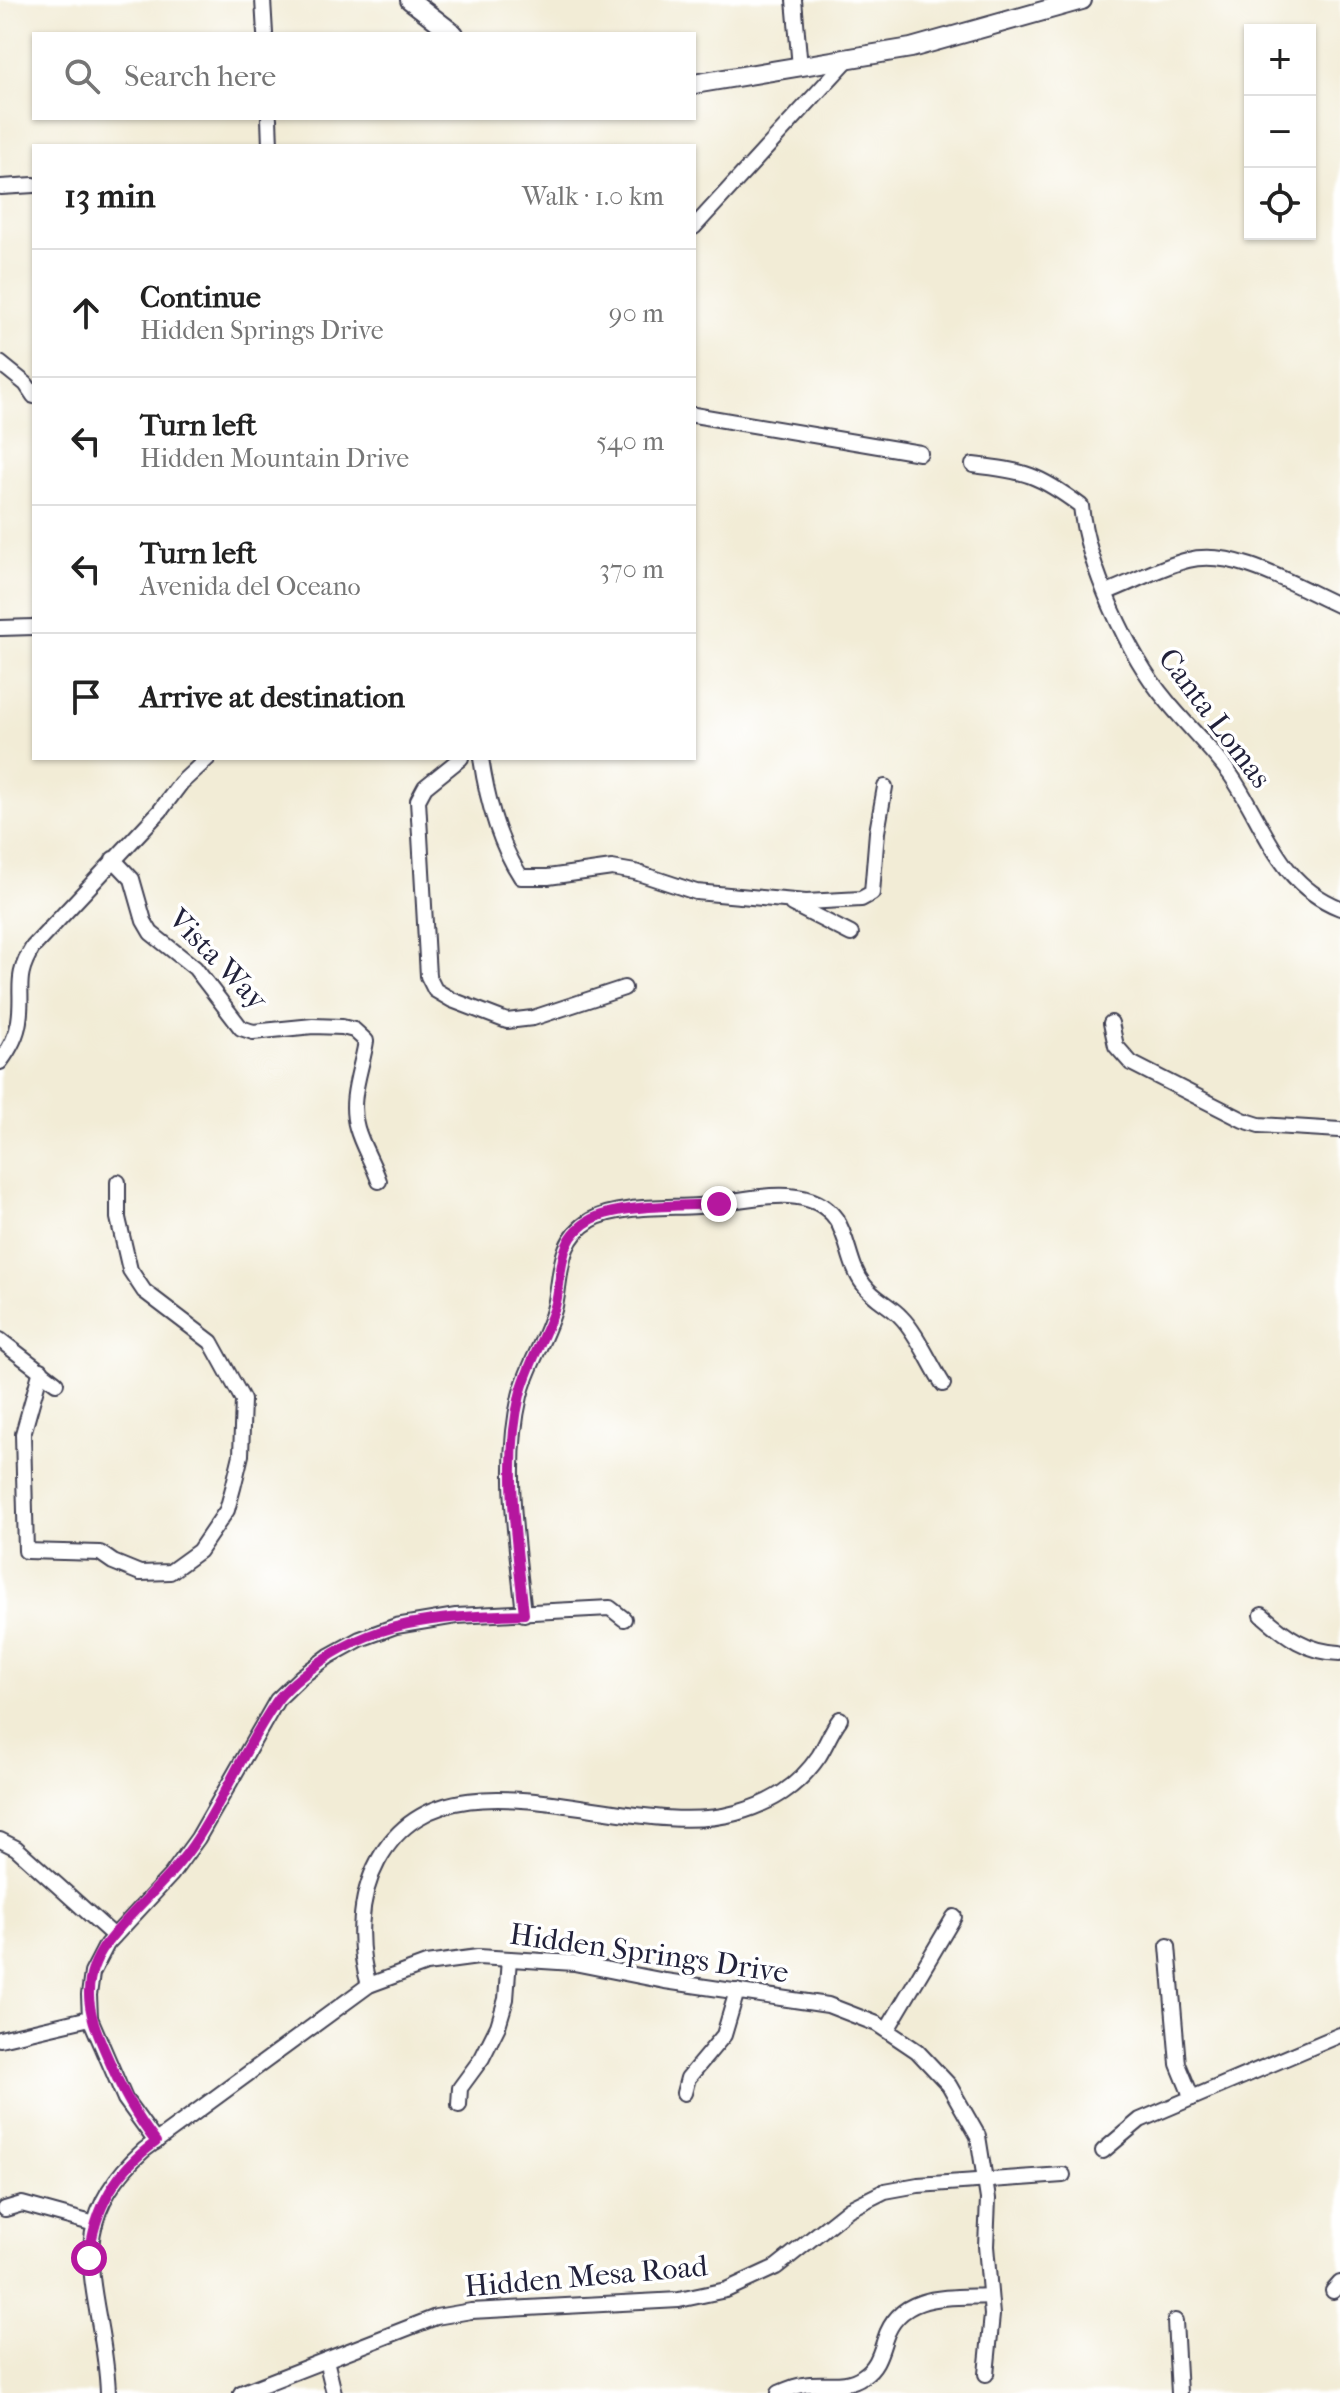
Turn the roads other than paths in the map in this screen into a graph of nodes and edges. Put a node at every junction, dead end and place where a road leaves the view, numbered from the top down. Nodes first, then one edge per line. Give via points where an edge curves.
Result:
1 (263, 0) edge
2 (410, 0) edge
3 (794, 0) edge
4 (1082, 0) edge
5 (265, 32) edge
6 (451, 32) edge
7 (850, 57) junction
8 (800, 67) junction
9 (696, 84) edge
10 (269, 120) edge
11 (270, 144) edge
12 (32, 185) edge
13 (1, 187) edge
14 (696, 225) edge
15 (0, 363) edge
16 (32, 393) edge
17 (696, 415) edge
18 (920, 453) dead end
19 (973, 465) dead end
20 (1107, 592) junction
21 (1340, 606) edge
22 (32, 627) edge
23 (0, 628) edge
24 (206, 760) edge
25 (459, 760) edge
26 (481, 760) edge
27 (885, 787) dead end
28 (113, 859) junction
29 (784, 900) junction
30 (1340, 908) edge
31 (851, 934) dead end
32 (624, 988) dead end
33 (1111, 1023) dead end
34 (0, 1062) edge
35 (1340, 1130) edge
36 (379, 1181) dead end
37 (118, 1182) dead end
38 (0, 1340) edge
39 (41, 1370) junction
40 (56, 1383) dead end
41 (943, 1384) dead end
42 (524, 1614) junction
43 (1262, 1615) dead end
44 (624, 1619) dead end
45 (1340, 1653) edge
46 (840, 1719) dead end
47 (0, 1840) edge
48 (954, 1917) dead end
49 (114, 1936) junction
50 (1168, 1946) dead end
51 (509, 1959) junction
52 (369, 1985) junction
53 (737, 1991) junction
54 (90, 2018) junction
55 (887, 2030) junction
56 (1340, 2035) edge
57 (0, 2039) edge
58 (684, 2093) dead end
59 (1192, 2098) junction
60 (459, 2105) dead end
61 (156, 2142) junction
62 (1103, 2151) dead end
63 (1063, 2175) dead end
64 (986, 2181) junction
65 (5, 2209) dead end
66 (95, 2224) junction
67 (990, 2296) junction
68 (1175, 2321) dead end
69 (326, 2360) junction
70 (986, 2374) dead end
71 (108, 2393) edge
72 (241, 2393) edge
73 (334, 2393) edge
74 (779, 2393) edge
75 (1179, 2393) edge

1 - 5 street
2 - 6 main road
3 - 8 street
4 - 7 main road via 911,48
7 - 8 main road
7 - 14 street
8 - 9 main road
10 - 11 street
12 - 13 street
15 - 16 street
17 - 18 street
19 - 20 street, Canta Lomas via 1031,474 1081,506 1084,533
20 - 21 street via 1187,560 1224,559
20 - 30 street, Canta Lomas via 1147,676 1227,770 1285,868 1307,890
22 - 23 street
24 - 28 street
25 - 32 street via 425,787 418,800 428,976 435,990 507,1021 533,1018
26 - 29 street via 486,792 508,856 521,877 612,868 696,892
27 - 29 street via 872,893 861,899
28 - 34 street via 26,957 18,990 19,1022
28 - 36 street, Vista Way via 132,879 151,933 195,968 241,1028 253,1032 342,1027 366,1041 354,1112
29 - 31 street
33 - 35 street via 1116,1046 1131,1063 1243,1120
37 - 39 street via 118,1218 130,1270 144,1291 211,1342 243,1400 241,1455 227,1510 199,1551 170,1572 155,1574 140,1573 100,1553 26,1551 23,1434
38 - 39 street
39 - 40 street
41 - 42 street via 902,1317 862,1283 835,1218 807,1198 779,1194 627,1210 592,1219 562,1256 555,1308 514,1421 514,1501
42 - 44 street via 610,1608
42 - 49 street via 456,1616 396,1626 352,1643 314,1666 277,1700 198,1838
43 - 45 street via 1298,1643
46 - 52 street via 793,1787 731,1814 665,1819 490,1797 429,1812 398,1834 371,1876 361,1939
47 - 49 street via 16,1848
48 - 55 street
49 - 54 street via 92,1973
50 - 59 street via 1178,2064
51 - 52 street, Hidden Springs Drive via 443,1961
51 - 53 street, Hidden Springs Drive via 574,1963
51 - 60 street via 498,2026 460,2088
52 - 61 street, Hidden Springs Drive
53 - 55 street, Hidden Springs Drive via 828,2005
53 - 58 street via 724,2035 688,2078
54 - 57 street
54 - 61 street via 125,2099
55 - 64 street, Hidden Springs Drive via 917,2051 949,2085 978,2136
56 - 59 street
59 - 62 street via 1140,2120
61 - 66 street, Hidden Springs Drive via 122,2172
63 - 64 street, Hidden Mesa Road
64 - 67 street, Hidden Springs Drive
64 - 69 street, Hidden Mesa Road via 885,2191 849,2209 776,2267 714,2293 679,2300 450,2314
65 - 66 street via 22,2204
66 - 71 street, Hidden Springs Drive via 89,2269
67 - 70 street, Hidden Springs Drive
67 - 74 street via 919,2301 895,2319 876,2364 861,2378
68 - 75 street
69 - 72 street, Hidden Mesa Road
69 - 73 street

